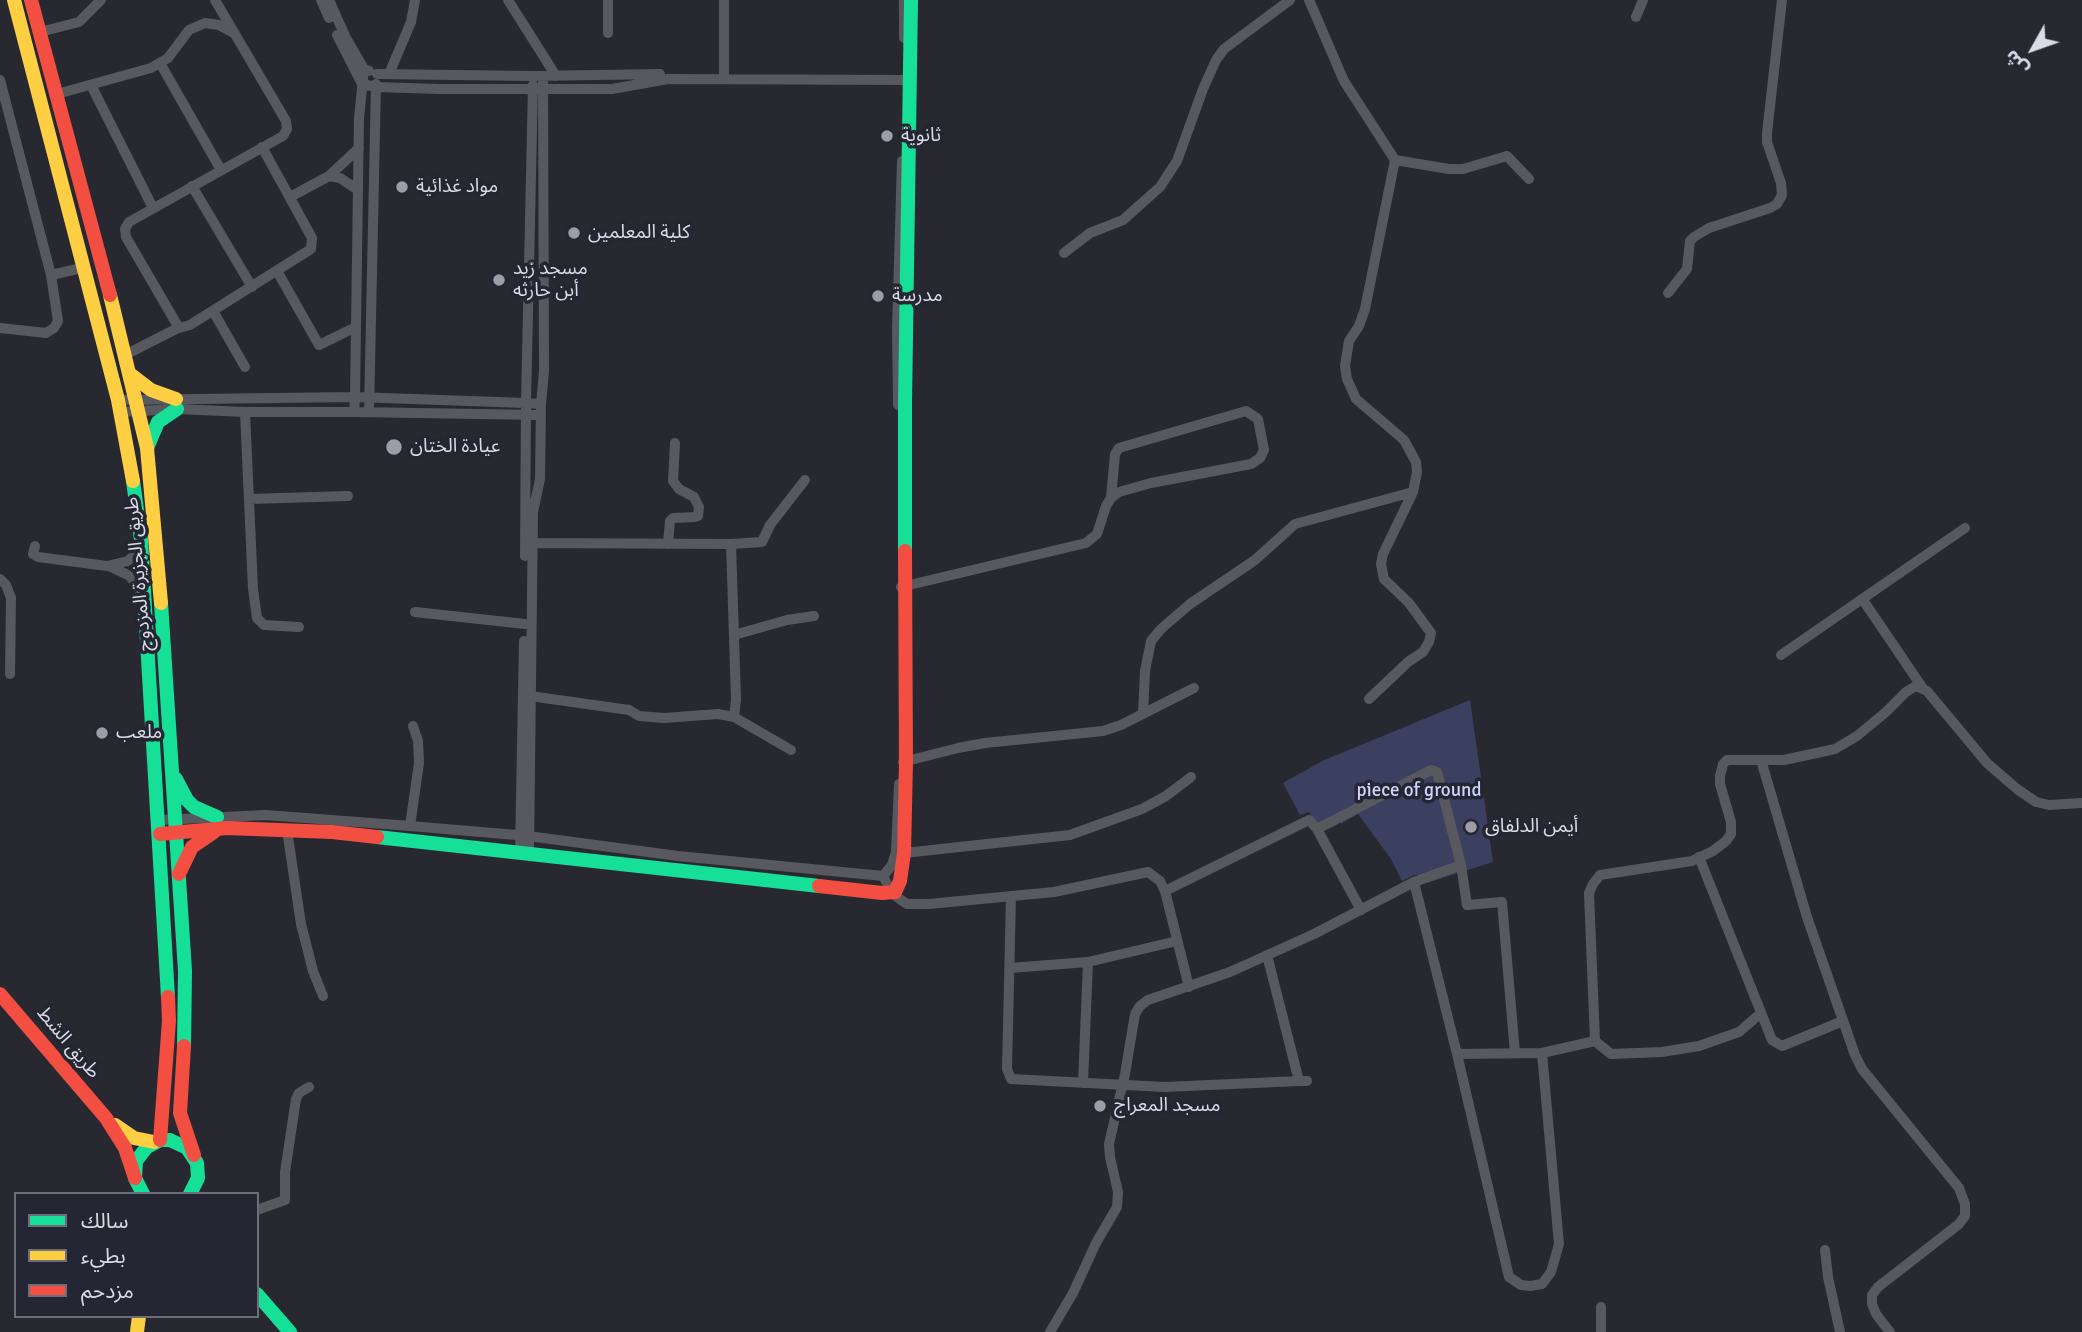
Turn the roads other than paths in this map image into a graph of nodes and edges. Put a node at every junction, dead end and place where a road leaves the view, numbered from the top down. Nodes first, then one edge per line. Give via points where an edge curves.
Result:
1 (13, 0) edge
2 (31, 0) edge
3 (101, 0) edge
4 (215, 0) edge
5 (321, 0) edge
6 (329, 0) edge
7 (415, 0) edge
8 (508, 0) edge
9 (608, 0) edge
10 (724, 0) edge
11 (904, 0) edge
12 (911, 0) edge
13 (1290, 0) edge
14 (1309, 0) edge
15 (1643, 0) edge
16 (1782, 0) edge
17 (1636, 17) dead end
18 (40, 32) junction
19 (232, 32) junction
20 (608, 33) dead end
21 (160, 63) junction
22 (364, 69) junction
23 (377, 74) junction
24 (389, 74) junction
25 (724, 75) junction
26 (538, 76) junction
27 (556, 76) junction
28 (906, 77) junction
29 (0, 80) edge
30 (362, 84) junction
31 (91, 85) junction
32 (376, 87) junction
33 (538, 89) junction
34 (57, 94) junction
35 (262, 147) junction
36 (359, 148) junction
37 (1395, 160) junction
38 (221, 170) junction
39 (329, 176) junction
40 (1530, 179) dead end
41 (192, 186) junction
42 (358, 190) junction
43 (290, 197) junction
44 (153, 208) junction
45 (1064, 253) dead end
46 (82, 268) junction
47 (277, 271) junction
48 (51, 275) junction
49 (252, 287) junction
50 (1668, 293) dead end
51 (213, 311) junction
52 (356, 327) junction
53 (0, 328) edge
54 (179, 328) junction
55 (125, 355) junction
56 (244, 367) dead end
57 (130, 374) junction
58 (355, 397) junction
59 (369, 399) junction
60 (526, 403) junction
61 (177, 404) junction
62 (137, 405) junction
63 (120, 406) junction
64 (540, 410) junction
65 (245, 412) junction
66 (354, 412) junction
67 (369, 412) junction
68 (526, 414) junction
69 (675, 443) dead end
70 (147, 448) junction
71 (805, 480) dead end
72 (1413, 492) junction
73 (348, 496) dead end
74 (1111, 498) junction
75 (249, 499) junction
76 (1965, 528) dead end
77 (141, 540) junction
78 (528, 543) junction
79 (668, 544) junction
80 (731, 544) junction
81 (35, 546) dead end
82 (107, 566) junction
83 (0, 579) edge
84 (903, 586) junction
85 (1863, 600) junction
86 (146, 608) junction
87 (415, 612) dead end
88 (814, 616) dead end
89 (525, 624) junction
90 (299, 627) dead end
91 (734, 635) junction
92 (1781, 655) dead end
93 (10, 674) dead end
94 (1922, 687) junction
95 (1194, 688) dead end
96 (530, 696) junction
97 (1369, 699) dead end
98 (1143, 714) junction
99 (734, 717) junction
100 (413, 726) dead end
101 (791, 750) dead end
102 (1761, 760) junction
103 (903, 763) junction
104 (174, 775) junction
105 (1191, 777) dead end
106 (2082, 803) edge
107 (216, 817) junction
108 (175, 826) junction
109 (410, 826) junction
110 (160, 827) junction
111 (227, 828) junction
112 (1317, 829) junction
113 (287, 830) junction
114 (524, 836) junction
115 (524, 852) junction
116 (904, 853) junction
117 (1699, 858) junction
118 (1461, 865) junction
119 (178, 875) junction
120 (883, 876) junction
121 (1414, 882) junction
122 (1165, 891) junction
123 (892, 893) junction
124 (1011, 896) junction
125 (1361, 910) junction
126 (1177, 941) junction
127 (1267, 955) junction
128 (1088, 962) junction
129 (1010, 968) junction
130 (1189, 986) junction
131 (0, 994) edge
132 (323, 996) dead end
133 (1761, 1013) junction
134 (1843, 1021) junction
135 (1595, 1041) junction
136 (1542, 1052) junction
137 (1515, 1053) junction
138 (1457, 1054) junction
139 (1083, 1083) junction
140 (1123, 1084) junction
141 (309, 1087) dead end
142 (106, 1118) junction
143 (157, 1141) junction
144 (194, 1156) junction
145 (139, 1188) edge
146 (194, 1191) edge
147 (259, 1209) edge
148 (1825, 1250) dead end
149 (259, 1296) edge
150 (1601, 1307) dead end
151 (1840, 1330) edge
152 (290, 1332) edge
153 (1050, 1332) edge
154 (1601, 1332) edge
155 (1827, 1332) edge
156 (1891, 1332) edge

1 - 46 main road, طريق الجزيرة المزدوج
2 - 18 main road, طريق الجزيرة المزدوج
3 - 18 street via 79,22
4 - 19 street
5 - 30 street
6 - 22 street
7 - 24 street via 411,22
8 - 27 street
9 - 20 street
10 - 25 street
11 - 28 street
12 - 28 main road
13 - 45 street via 1232,42 1216,60 1177,161 1160,187 1122,220 1090,233
14 - 37 street via 1344,81
15 - 17 street
16 - 50 street via 1767,133 1782,195 1770,208 1694,237 1687,269
18 - 34 main road, طريق الجزيرة المزدوج
19 - 21 street via 205,23 189,30
19 - 35 street via 286,121 283,136
21 - 31 street
21 - 38 street
22 - 23 street
22 - 30 street
23 - 24 street
23 - 32 street
24 - 26 street
25 - 27 street
25 - 28 street
25 - 33 street via 653,80 611,89
26 - 27 street
26 - 33 street
28 - 84 main road
29 - 48 street
30 - 32 street
30 - 36 street
31 - 34 street
31 - 44 street
32 - 33 street
32 - 59 street
33 - 60 street
33 - 64 street via 544,372
34 - 55 main road, طريق الجزيرة المزدوج
35 - 38 street
35 - 43 street
36 - 39 street
36 - 42 street
37 - 40 street via 1449,169 1507,156
37 - 72 street via 1366,309 1349,341 1345,366 1356,399 1412,452 1417,472
38 - 41 street
39 - 42 street
39 - 43 street
41 - 44 street
41 - 49 street
42 - 52 street
43 - 47 street via 313,243 309,252
44 - 54 street via 130,222 126,237
46 - 48 street
46 - 63 main road, طريق الجزيرة المزدوج
47 - 49 street
47 - 52 street via 319,345
48 - 53 street via 58,321 54,328 46,333
49 - 51 street
51 - 54 street
51 - 56 street
52 - 58 street
54 - 55 street
55 - 57 main road, طريق الجزيرة المزدوج
57 - 61 main road
57 - 62 main road, طريق الجزيرة المزدوج
58 - 59 street
58 - 61 street
58 - 66 street
59 - 60 street
59 - 67 street
60 - 64 street
60 - 68 street
61 - 62 street
61 - 65 street
61 - 70 main road via 158,422
62 - 63 street
62 - 70 main road, طريق الجزيرة المزدوج
63 - 77 main road, طريق الجزيرة المزدوج
64 - 68 street
64 - 78 street via 540,479
65 - 66 street
65 - 75 street
66 - 67 street
67 - 68 street
68 - 78 street
69 - 79 street via 673,481 694,496 699,507 698,516 670,521
70 - 104 main road, طريق الجزيرة المزدوج
71 - 80 street via 762,542
72 - 97 street via 1381,564 1384,579 1430,630 1429,642
72 - 98 street via 1295,524 1255,560 1190,604 1151,641
73 - 75 street
74 - 74 street via 1136,486 1251,464 1264,450 1258,419 1246,411 1119,449
74 - 84 street via 1097,534 1086,543
75 - 90 street via 257,618 264,625
76 - 85 street
77 - 82 street via 128,561
77 - 86 main road, طريق الجزيرة المزدوج
78 - 79 street
78 - 89 street
78 - 96 street
79 - 80 street
80 - 91 street
81 - 82 street via 33,554 38,557
82 - 86 street via 138,584
83 - 93 street via 11,598
84 - 103 main road
85 - 92 street
85 - 94 street
86 - 110 main road, طريق الجزيرة المزدوج
87 - 89 street
88 - 91 street
89 - 114 street
91 - 99 street
94 - 102 street via 1912,688 1847,743 1804,758
94 - 106 street via 1987,763 2017,789 2049,805
95 - 98 street
96 - 99 street via 629,710 639,716
96 - 114 street
98 - 103 street via 1103,731 985,743
99 - 101 street
100 - 109 street via 419,763
102 - 117 street via 1727,760 1723,764 1720,784 1731,834
102 - 134 street
103 - 116 main road
103 - 120 street via 896,852
104 - 107 main road via 194,807
104 - 108 main road, طريق الجزيرة المزدوج
105 - 116 street via 1142,809 1070,835
107 - 108 street
107 - 109 street
108 - 110 main road
108 - 111 main road
108 - 119 main road, طريق الجزيرة المزدوج
109 - 114 street
110 - 143 main road, طريق الجزيرة المزدوج via 169,1021
111 - 113 main road
111 - 119 main road via 192,847
112 - 118 street via 1433,770
112 - 122 street via 1309,820
112 - 125 street
113 - 115 main road
113 - 132 street via 301,924
114 - 115 street
114 - 120 street
115 - 123 main road
116 - 123 main road via 898,888
117 - 133 street
117 - 135 street via 1600,875 1593,884 1589,894
118 - 121 street
118 - 137 street via 1467,905 1502,902
119 - 144 main road, طريق الجزيرة المزدوج via 186,1022 180,1113
120 - 123 street
121 - 125 street
121 - 138 street
122 - 124 street via 1147,872 1054,892
122 - 126 street
123 - 124 street via 907,904
124 - 129 street
125 - 127 street
126 - 128 street
126 - 130 street
127 - 130 street
127 - 140 street via 1303,1081 1165,1087
128 - 129 street
128 - 139 street
129 - 139 street via 1008,1076
130 - 140 street via 1140,1006
131 - 142 main road, طريق الشط
133 - 134 street via 1772,1040 1782,1046
133 - 135 street via 1739,1032 1699,1046 1611,1054
134 - 156 street via 1862,1069 1959,1188 1965,1204 1959,1224 1872,1295 1876,1314
135 - 136 street
136 - 137 street
136 - 138 street via 1559,1244 1551,1272 1542,1284 1530,1286 1508,1277
137 - 138 street
139 - 140 street
140 - 153 street via 1109,1144 1117,1207
141 - 147 street via 296,1099 285,1200
142 - 143 main road via 134,1138
142 - 145 main road via 125,1148
143 - 144 main road via 179,1143
143 - 145 main road via 136,1161
144 - 146 main road, طريق الجزيرة المزدوج via 198,1170
148 - 151 street
149 - 152 main road
150 - 154 street
151 - 155 street

